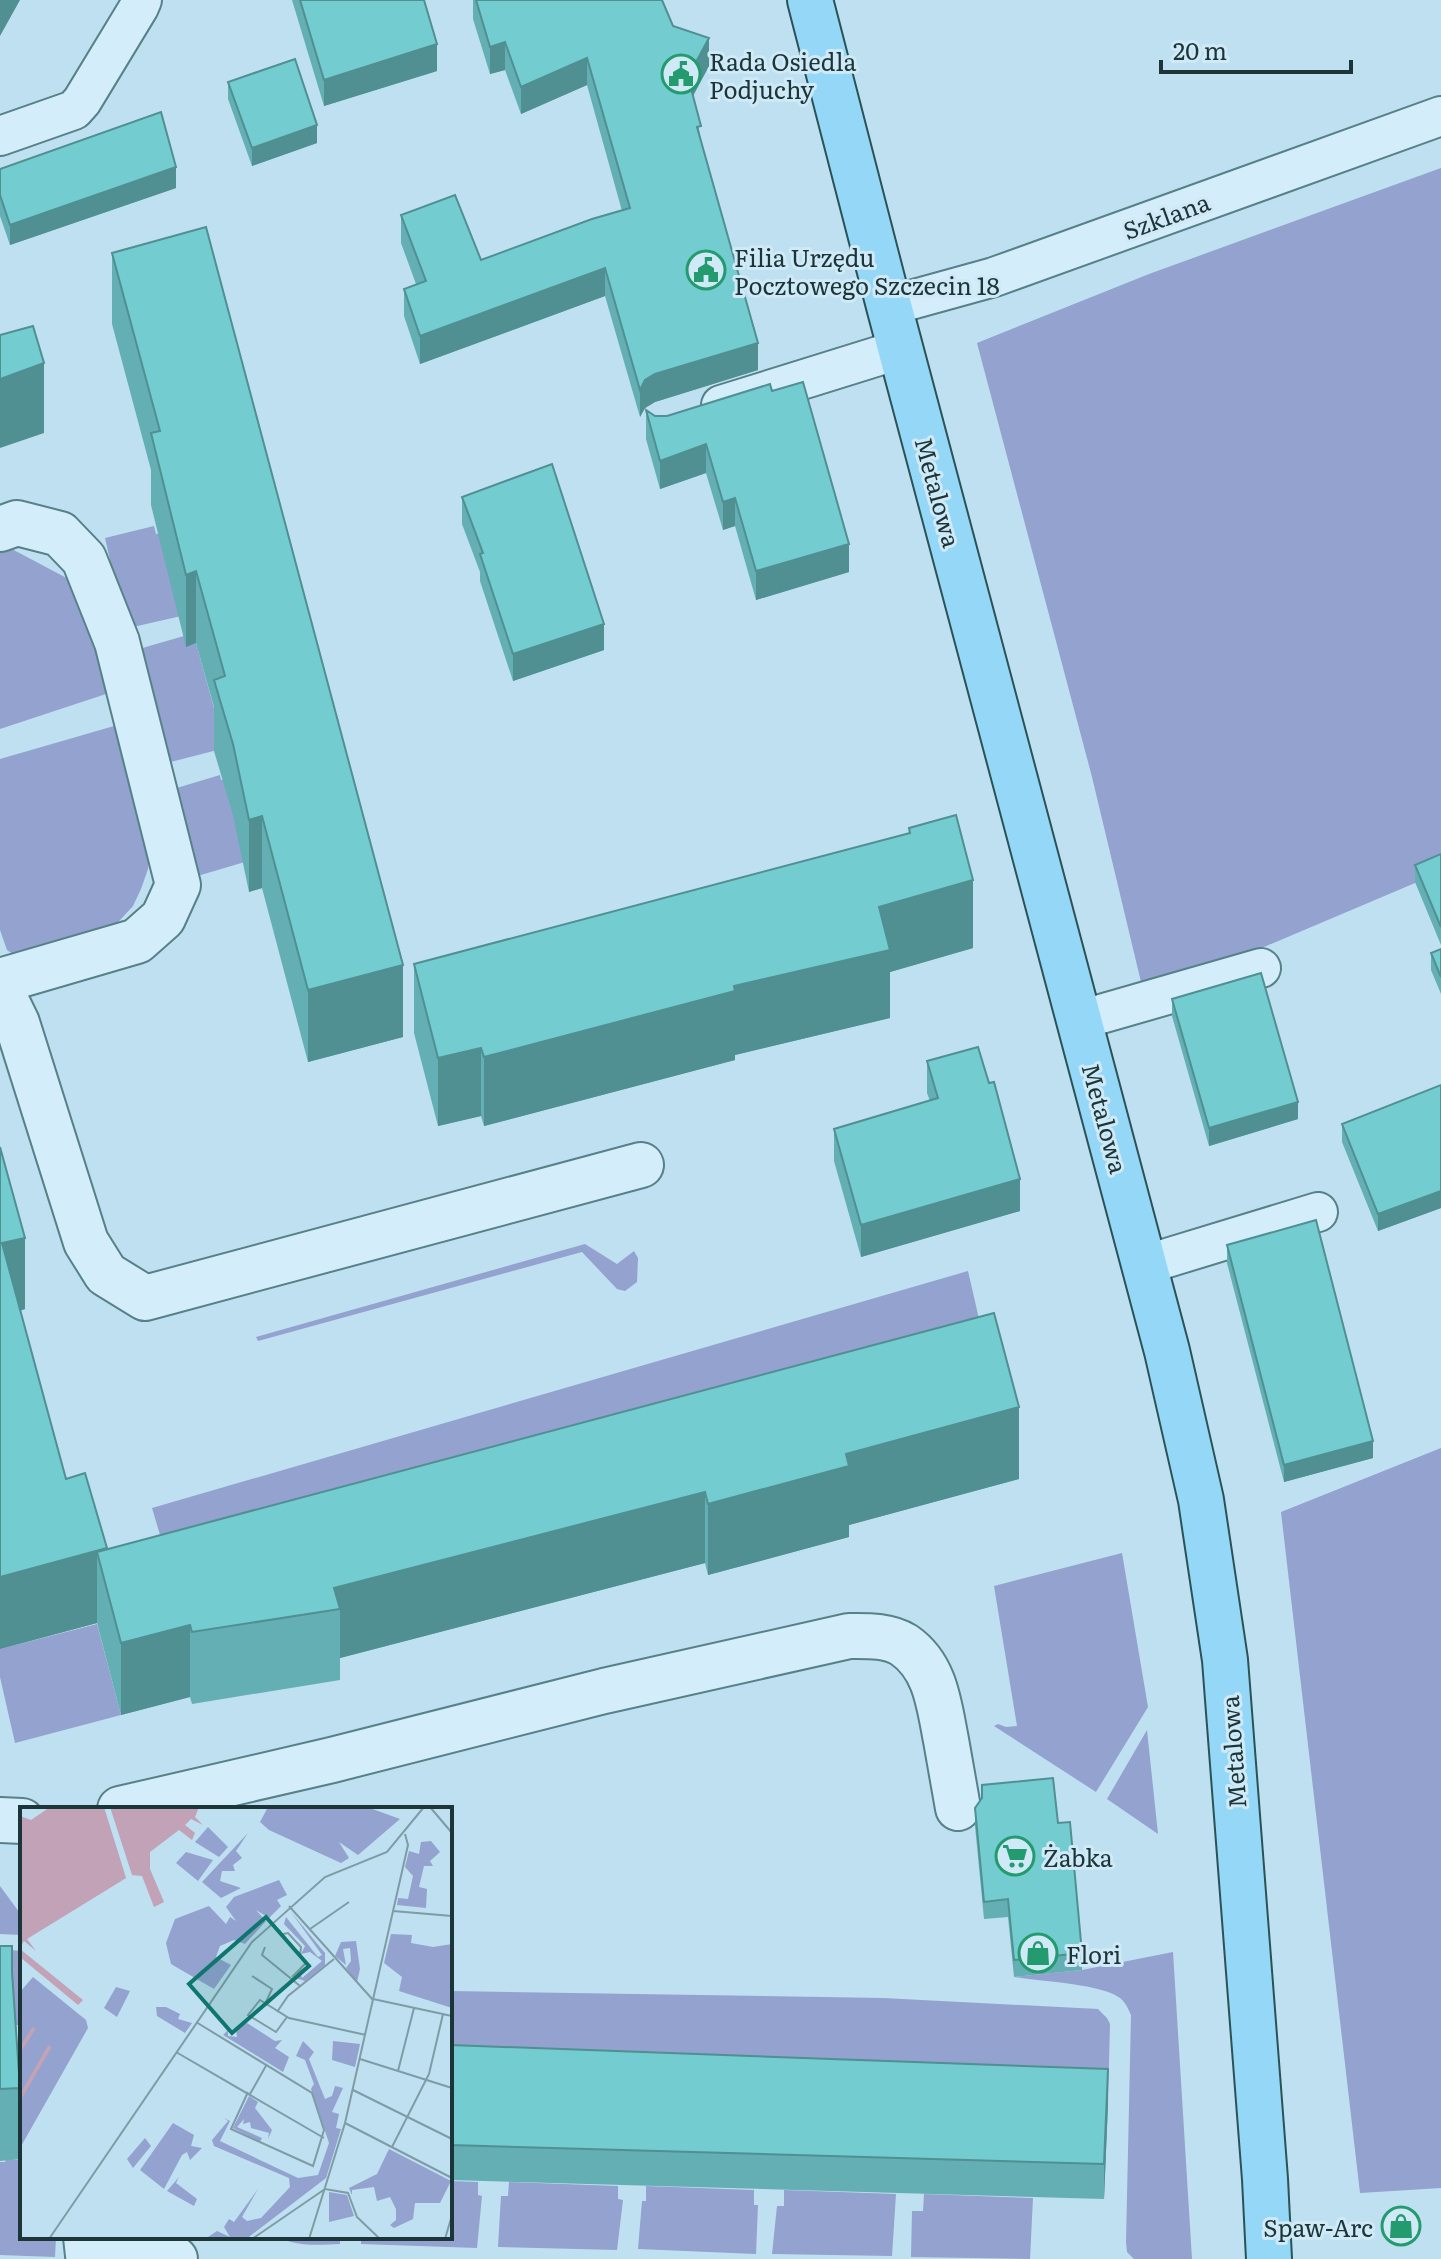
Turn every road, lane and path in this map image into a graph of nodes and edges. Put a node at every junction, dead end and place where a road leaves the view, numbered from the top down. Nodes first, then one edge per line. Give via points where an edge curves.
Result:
1 (142, 0) edge
2 (810, 0) edge
3 (1441, 116) edge
4 (0, 136) edge
5 (889, 306) junction
6 (901, 349) junction
7 (693, 413) edge
8 (0, 529) edge
9 (1261, 968) dead end
10 (0, 981) edge
11 (0, 988) edge
12 (1080, 1020) junction
13 (641, 1165) dead end
14 (1318, 1212) dead end
15 (1144, 1265) junction
16 (129, 1807) edge
17 (958, 1808) dead end
18 (0, 1820) edge
19 (20, 1821) edge
20 (88, 2250) edge
21 (175, 2259) edge
22 (1269, 2259) edge

1 - 4 lane via 74,110
2 - 5 main road, Metalowa
3 - 5 lane, Szklana via 994,277
5 - 6 main road, Metalowa
6 - 7 lane
6 - 12 main road, Metalowa
8 - 10 street via 17,523 60,534 84,559 117,642 178,885 163,918 137,941
9 - 12 lane
11 - 13 street via 17,1023 86,1242 106,1274 145,1298
12 - 15 main road, Metalowa
14 - 15 lane
15 - 22 main road, Metalowa via 1201,1500 1225,1660
16 - 17 street via 849,1636 902,1644 930,1675
18 - 19 street
20 - 21 street

